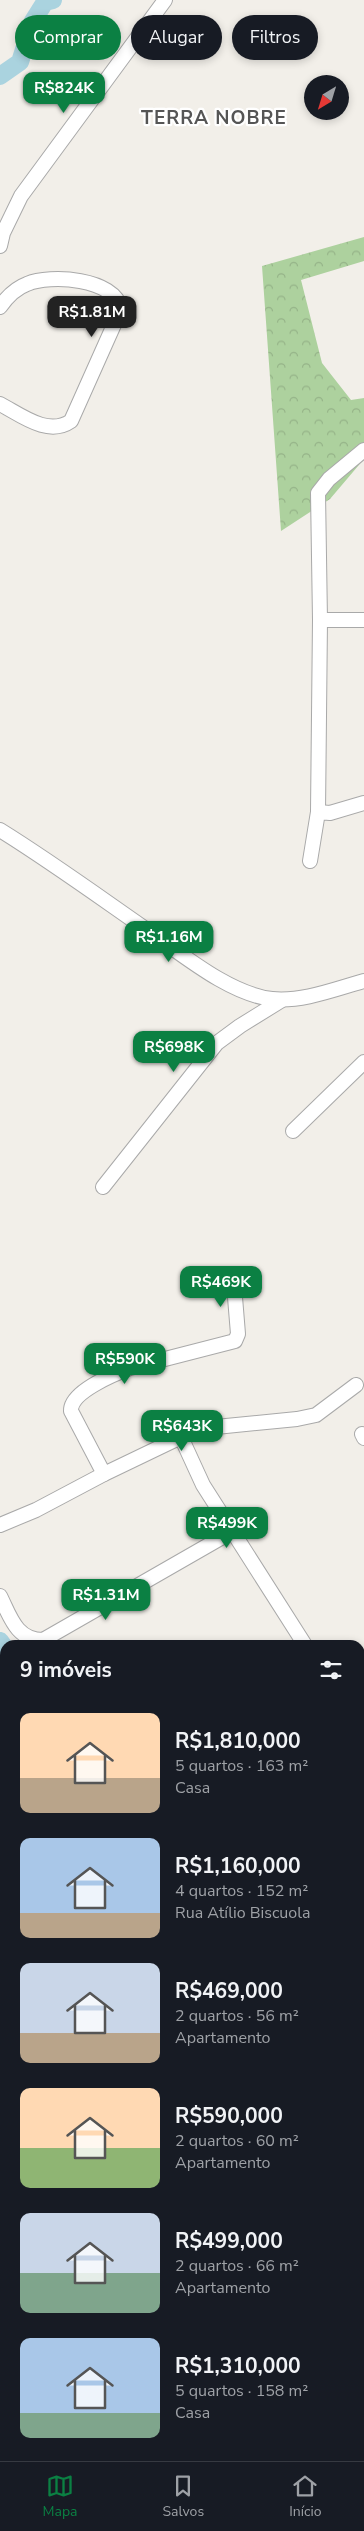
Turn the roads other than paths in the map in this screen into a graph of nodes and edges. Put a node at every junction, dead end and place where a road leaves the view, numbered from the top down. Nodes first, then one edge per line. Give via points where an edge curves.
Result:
1 (165, 0) edge
2 (0, 246) edge
3 (0, 307) edge
4 (0, 404) edge
5 (364, 450) edge
6 (320, 620) junction
7 (364, 620) edge
8 (364, 804) edge
9 (318, 812) junction
10 (0, 830) edge
11 (310, 861) dead end
12 (364, 981) edge
13 (282, 1000) junction
14 (364, 1062) edge
15 (293, 1131) dead end
16 (103, 1187) dead end
17 (234, 1284) dead end
18 (356, 1385) dead end
19 (181, 1437) junction
20 (104, 1474) junction
21 (0, 1525) edge
22 (233, 1531) junction
23 (0, 1596) edge
24 (302, 1640) edge

1 - 2 street via 22,196
3 - 4 street via 28,283 47,280 87,281 110,292 120,302 121,309 71,421 63,426 45,427
5 - 6 street via 318,492
6 - 7 street
6 - 9 street
8 - 9 street via 330,813
9 - 11 street
10 - 13 street via 237,989
12 - 13 street
13 - 16 street via 217,1043
14 - 15 street
17 - 20 street via 236,1339 130,1368 76,1396 71,1411
18 - 19 street via 316,1415 297,1420 216,1427
19 - 20 street
19 - 22 street via 202,1485
20 - 21 street
22 - 23 street via 43,1640 21,1634
22 - 24 street

